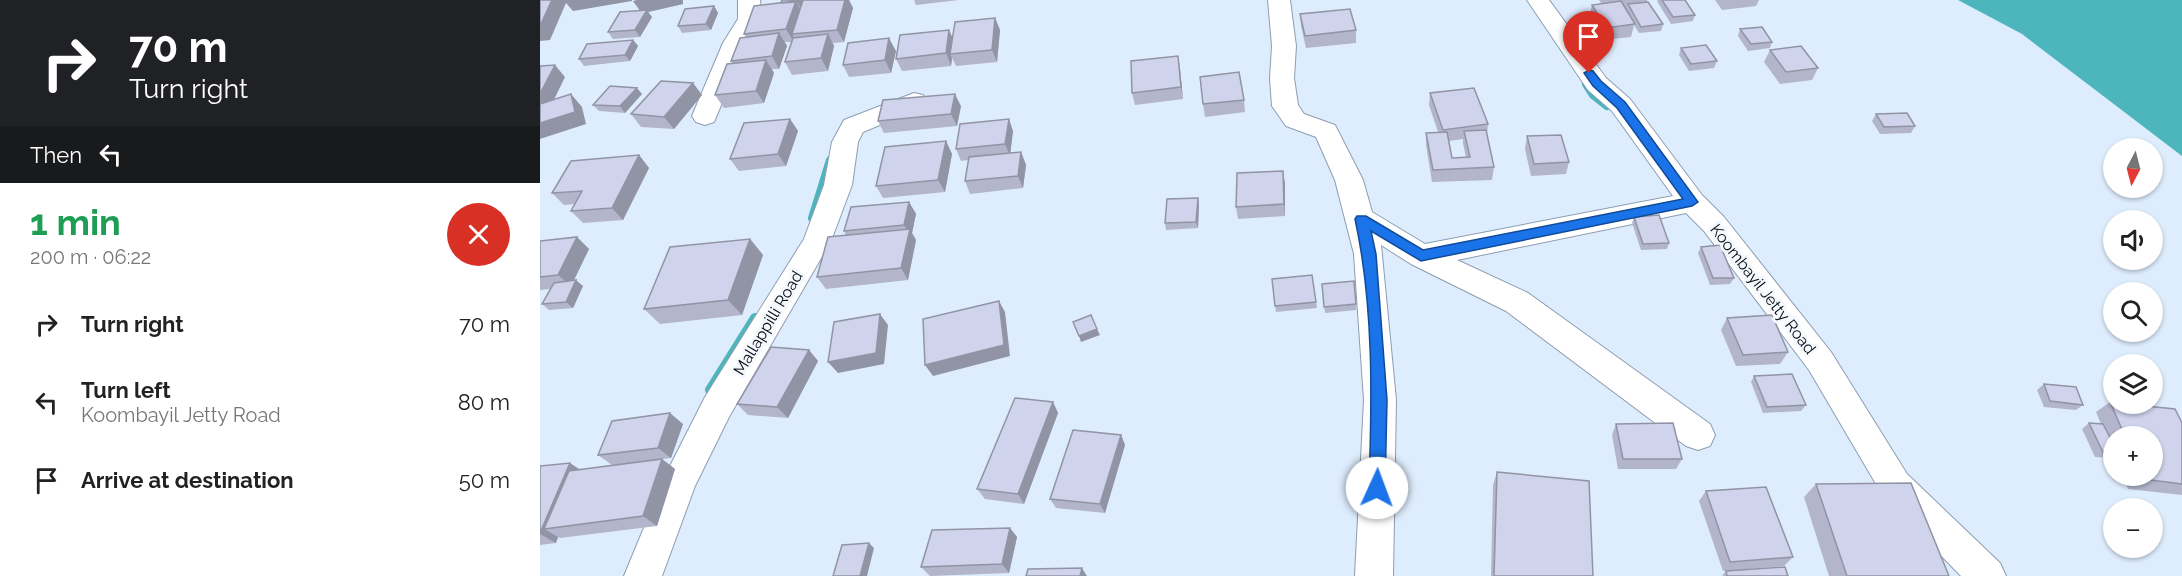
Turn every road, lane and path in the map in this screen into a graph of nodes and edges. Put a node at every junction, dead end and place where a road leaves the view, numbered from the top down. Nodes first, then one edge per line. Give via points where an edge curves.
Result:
1 (749, 0) edge
2 (1279, 0) edge
3 (1538, 0) edge
4 (914, 101) edge
5 (705, 116) dead end
6 (1692, 202) junction
7 (1361, 219) junction
8 (1421, 256) junction
9 (1698, 435) dead end
10 (643, 576) edge
11 (1374, 576) edge
12 (1987, 576) edge

1 - 5 street via 750,19 735,43
2 - 7 street via 1285,106 1295,120 1326,131 1349,180
3 - 6 street, Koombayil Jetty Road via 1597,84 1621,105
4 - 10 street, Mallappilli Road via 853,126 845,142 838,185 817,241 717,407 679,483
6 - 8 street
6 - 12 street, Koombayil Jetty Road via 1714,224 1820,361 1894,485
7 - 8 street
7 - 11 street via 1369,254 1380,400
8 - 9 street via 1517,302

